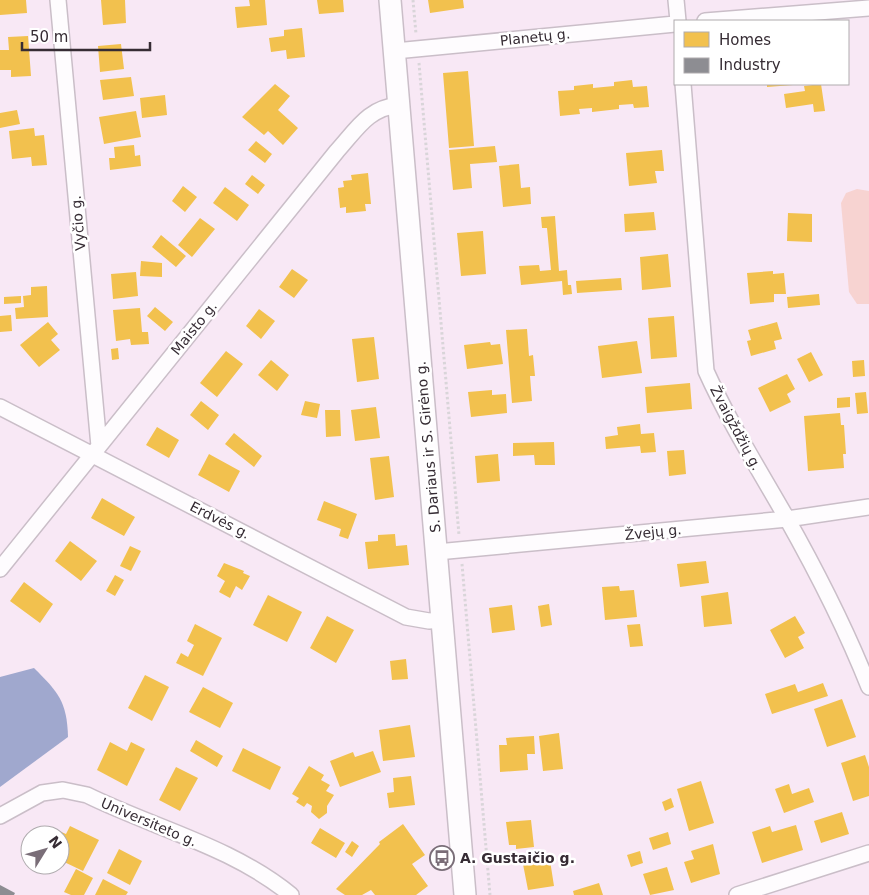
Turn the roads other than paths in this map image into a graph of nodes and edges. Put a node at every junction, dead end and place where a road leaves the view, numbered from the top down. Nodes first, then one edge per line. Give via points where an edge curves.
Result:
1 (58, 0) edge
2 (390, 0) edge
3 (676, 0) edge
4 (869, 8) edge
5 (678, 20) edge
6 (718, 20) edge
7 (674, 24) edge
8 (395, 51) junction
9 (684, 85) edge
10 (399, 105) junction
11 (0, 407) edge
12 (95, 450) junction
13 (869, 506) edge
14 (787, 519) junction
15 (437, 552) junction
16 (0, 569) edge
17 (443, 620) junction
18 (869, 687) edge
19 (0, 816) edge
20 (869, 853) edge
21 (291, 895) edge
22 (465, 895) edge
23 (737, 895) edge

1 - 12 street, Vyčio g.
2 - 8 street, S. Dariaus ir S. Girėno g.
3 - 5 street
4 - 6 street
7 - 8 street, Planetų g.
8 - 10 street, S. Dariaus ir S. Girėno g.
9 - 14 street, Žvaigždžių g. via 706,371 724,411
10 - 12 street, Maisto g. via 379,108 344,143
10 - 15 street, S. Dariaus ir S. Girėno g.
11 - 12 street, Erdvės g.
12 - 16 street, Maisto g.
12 - 17 street, Erdvės g. via 406,617 422,621
13 - 14 street, Žvejų g.
14 - 15 street, Žvejų g.
14 - 18 street, Žvaigždžių g. via 849,636
15 - 17 street, S. Dariaus ir S. Girėno g.
17 - 22 street, S. Dariaus ir S. Girėno g.
19 - 21 street, Universiteto g. via 42,793 63,790 87,795 243,863
20 - 23 street

